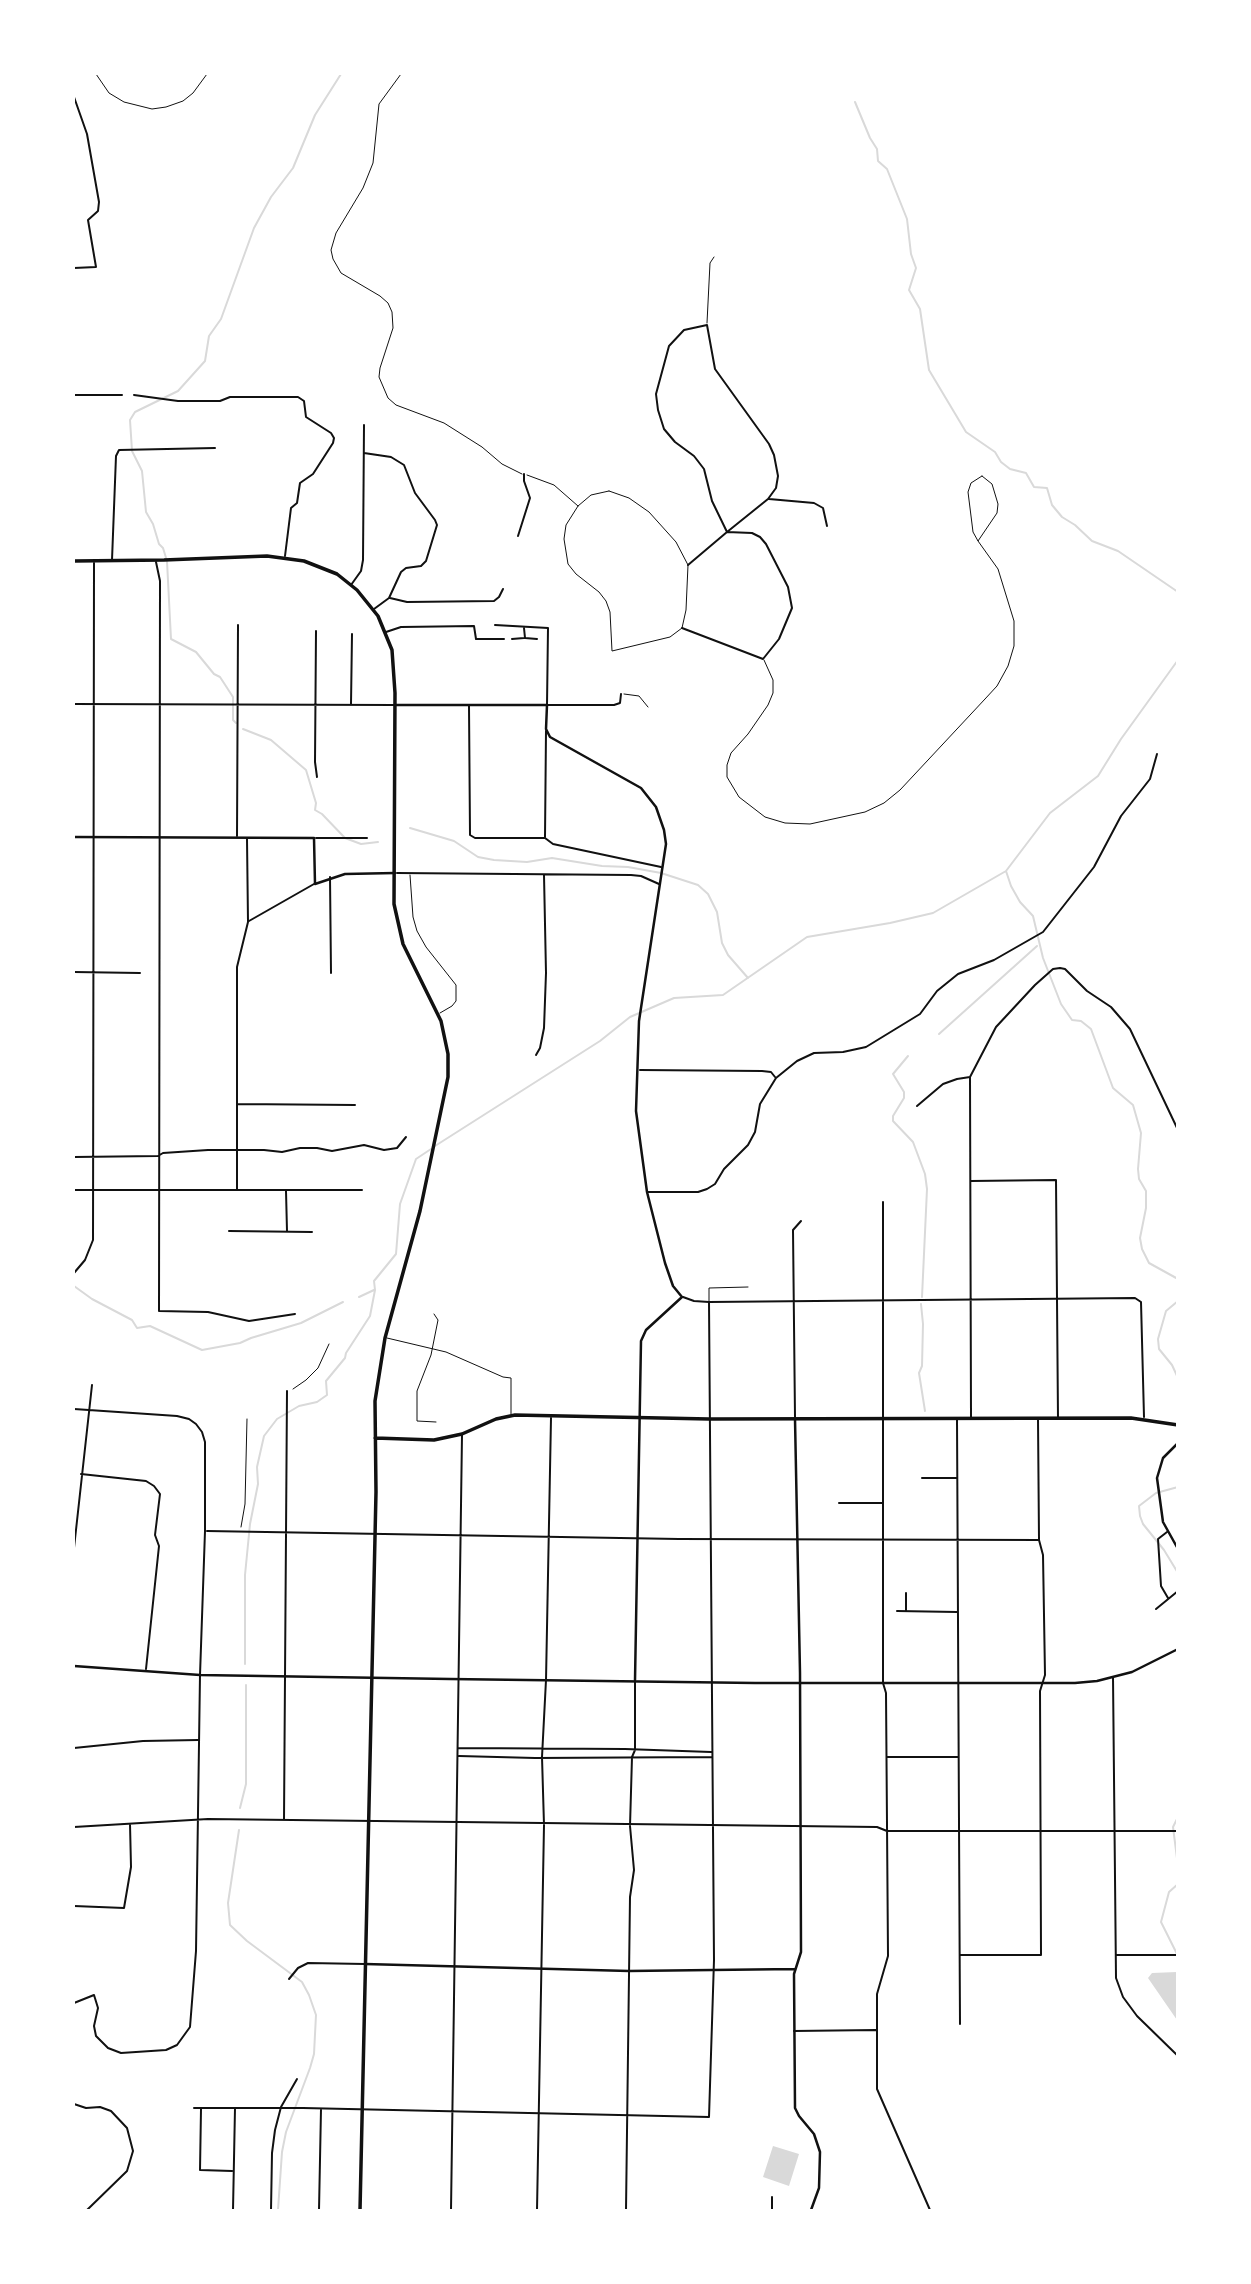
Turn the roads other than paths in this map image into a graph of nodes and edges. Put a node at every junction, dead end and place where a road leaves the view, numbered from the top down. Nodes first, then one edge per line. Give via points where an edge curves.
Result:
1 (96, 74) edge
2 (207, 74) edge
3 (401, 74) edge
4 (74, 97) edge
5 (713, 257) dead end
6 (74, 268) edge
7 (707, 325) junction
8 (74, 395) edge
9 (122, 395) dead end
10 (134, 395) dead end
11 (364, 425) dead end
12 (215, 448) dead end
13 (364, 453) junction
14 (524, 474) junction
15 (768, 499) junction
16 (578, 506) junction
17 (827, 526) dead end
18 (727, 532) junction
19 (518, 536) dead end
20 (978, 541) junction
21 (285, 556) junction
22 (74, 561) edge
23 (94, 561) junction
24 (112, 561) junction
25 (156, 561) junction
26 (688, 565) junction
27 (351, 585) junction
28 (503, 589) dead end
29 (389, 598) junction
30 (374, 609) junction
31 (238, 625) dead end
32 (495, 625) dead end
33 (524, 627) junction
34 (682, 628) junction
35 (316, 631) dead end
36 (386, 632) junction
37 (352, 634) dead end
38 (525, 638) junction
39 (504, 639) dead end
40 (512, 639) dead end
41 (537, 639) dead end
42 (763, 659) junction
43 (621, 694) joint
44 (74, 704) edge
45 (95, 704) junction
46 (237, 704) junction
47 (160, 705) junction
48 (351, 705) junction
49 (395, 705) junction
50 (547, 705) junction
51 (316, 706) junction
52 (469, 706) junction
53 (648, 707) dead end
54 (546, 729) junction
55 (1157, 754) dead end
56 (317, 777) dead end
57 (74, 837) edge
58 (94, 837) junction
59 (159, 837) junction
60 (237, 837) junction
61 (247, 837) junction
62 (314, 838) junction
63 (367, 838) dead end
64 (545, 838) junction
65 (662, 869) junction
66 (394, 873) junction
67 (410, 873) junction
68 (544, 875) junction
69 (330, 877) junction
70 (315, 884) junction
71 (660, 884) junction
72 (248, 922) junction
73 (74, 972) edge
74 (95, 972) junction
75 (140, 973) dead end
76 (331, 973) dead end
77 (438, 1014) junction
78 (536, 1055) dead end
79 (636, 1070) junction
80 (970, 1077) junction
81 (776, 1078) junction
82 (237, 1104) junction
83 (355, 1105) dead end
84 (917, 1106) dead end
85 (1178, 1130) edge
86 (406, 1137) dead end
87 (237, 1149) junction
88 (158, 1156) junction
89 (74, 1157) edge
90 (93, 1157) junction
91 (970, 1181) junction
92 (158, 1189) junction
93 (74, 1190) edge
94 (93, 1190) junction
95 (237, 1190) junction
96 (362, 1190) dead end
97 (286, 1191) junction
98 (647, 1192) junction
99 (883, 1202) dead end
100 (801, 1221) dead end
101 (229, 1231) dead end
102 (287, 1232) junction
103 (312, 1232) dead end
104 (74, 1273) edge
105 (748, 1287) dead end
106 (682, 1297) junction
107 (1057, 1299) junction
108 (881, 1300) junction
109 (970, 1300) junction
110 (794, 1301) junction
111 (709, 1302) junction
112 (295, 1314) dead end
113 (434, 1314) dead end
114 (385, 1338) junction
115 (329, 1344) dead end
116 (431, 1349) junction
117 (92, 1385) dead end
118 (293, 1388) dead end
119 (288, 1391) dead end
120 (74, 1409) edge
121 (89, 1409) junction
122 (511, 1416) junction
123 (551, 1416) junction
124 (638, 1417) junction
125 (795, 1418) junction
126 (247, 1419) dead end
127 (709, 1419) junction
128 (882, 1419) junction
129 (957, 1419) junction
130 (971, 1419) junction
131 (1038, 1419) junction
132 (1058, 1419) junction
133 (1144, 1419) junction
134 (436, 1422) dead end
135 (1178, 1425) edge
136 (462, 1434) junction
137 (375, 1438) junction
138 (1178, 1443) edge
139 (80, 1474) junction
140 (922, 1478) dead end
141 (957, 1478) junction
142 (839, 1503) dead end
143 (884, 1503) junction
144 (75, 1520) edge
145 (241, 1527) dead end
146 (205, 1531) junction
147 (287, 1532) junction
148 (1167, 1532) junction
149 (374, 1534) junction
150 (460, 1535) junction
151 (548, 1536) junction
152 (636, 1538) junction
153 (710, 1539) junction
154 (797, 1539) junction
155 (884, 1539) junction
156 (957, 1539) junction
157 (1039, 1540) junction
158 (74, 1548) edge
159 (1178, 1549) edge
160 (1178, 1591) edge
161 (906, 1593) dead end
162 (1168, 1598) junction
163 (1156, 1609) dead end
164 (897, 1611) dead end
165 (906, 1612) junction
166 (958, 1612) junction
167 (1178, 1649) edge
168 (74, 1666) edge
169 (145, 1672) junction
170 (200, 1675) junction
171 (286, 1675) junction
172 (372, 1677) junction
173 (1113, 1677) junction
174 (459, 1680) junction
175 (546, 1680) junction
176 (635, 1681) junction
177 (711, 1683) junction
178 (798, 1683) junction
179 (883, 1683) junction
180 (958, 1683) junction
181 (1041, 1683) junction
182 (199, 1740) junction
183 (74, 1748) edge
184 (458, 1748) junction
185 (542, 1748) junction
186 (635, 1750) junction
187 (712, 1752) junction
188 (457, 1756) junction
189 (542, 1757) junction
190 (632, 1757) junction
191 (713, 1757) junction
192 (886, 1757) junction
193 (959, 1757) junction
194 (198, 1820) junction
195 (284, 1820) junction
196 (367, 1822) junction
197 (130, 1823) junction
198 (457, 1823) junction
199 (544, 1825) junction
200 (630, 1826) junction
201 (74, 1827) edge
202 (713, 1827) junction
203 (800, 1827) junction
204 (887, 1830) junction
205 (959, 1830) junction
206 (1040, 1831) junction
207 (1114, 1831) junction
208 (1178, 1831) edge
209 (74, 1906) edge
210 (960, 1955) junction
211 (1115, 1955) junction
212 (1178, 1955) edge
213 (365, 1964) junction
214 (454, 1966) junction
215 (541, 1968) junction
216 (796, 1969) junction
217 (629, 1970) junction
218 (712, 1970) junction
219 (289, 1979) dead end
220 (74, 2003) edge
221 (960, 2024) dead end
222 (877, 2030) junction
223 (794, 2031) junction
224 (1178, 2056) edge
225 (297, 2079) dead end
226 (74, 2104) edge
227 (281, 2107) junction
228 (194, 2108) dead end
229 (201, 2108) junction
230 (235, 2108) junction
231 (321, 2108) junction
232 (362, 2109) junction
233 (453, 2112) junction
234 (539, 2112) junction
235 (626, 2115) junction
236 (233, 2171) junction
237 (772, 2197) dead end
238 (87, 2210) edge
239 (233, 2210) edge
240 (271, 2210) edge
241 (319, 2210) edge
242 (360, 2210) edge
243 (451, 2210) edge
244 (537, 2210) edge
245 (626, 2210) edge
246 (772, 2210) edge
247 (811, 2210) edge
248 (930, 2210) edge

1 - 2 lane via 109,93 152,109 183,101
3 - 14 lane via 379,104 373,163 336,233 333,259 341,273 380,296 392,312 393,328 379,377 388,398 444,423
4 - 6 street via 99,202 98,211 88,220 96,267
5 - 7 lane
7 - 15 street via 715,369 774,455 778,476
7 - 18 street via 684,330 669,346 656,394 664,429 704,469
8 - 9 street
10 - 21 street via 178,401 230,397 298,397 304,401 306,417 334,438 313,474 300,483 297,503 291,508
11 - 13 street
12 - 24 street via 119,450
13 - 27 street via 363,560
13 - 29 street via 391,457 404,465 415,493 437,525 426,561 401,572
14 - 16 lane via 561,489
14 - 19 street via 530,498
15 - 17 street via 814,503 823,508
15 - 18 street
16 - 26 lane via 598,492 629,498 676,542
16 - 34 lane via 566,525 565,552 576,574 606,601 612,651 670,637
18 - 26 street
18 - 42 street via 760,537 792,596 787,622
20 - 20 lane via 998,504 992,484 982,476 971,482 968,492
20 - 42 lane via 998,569 1014,621 1008,666 997,686 884,803 810,824 785,823 765,817 738,797 727,777 727,765 773,692
21 - 25 main road
21 - 27 main road via 321,566
22 - 23 main road
23 - 24 main road
23 - 45 street
24 - 25 main road
25 - 47 street
26 - 34 lane
27 - 30 main road
28 - 29 street via 494,601
29 - 30 street
30 - 36 main road
31 - 46 street
32 - 33 street
33 - 38 street
33 - 50 street via 548,628
34 - 42 street
35 - 51 street
36 - 39 street via 474,626 476,639
36 - 49 main road via 395,670
37 - 48 street
38 - 40 street
38 - 41 street
43 - 50 street via 620,703 614,705
43 - 53 lane via 639,696
44 - 45 street
45 - 47 street
45 - 58 street
46 - 47 street
46 - 51 street
46 - 60 street
47 - 59 street
48 - 49 street
48 - 51 street
49 - 52 street
49 - 66 main road
50 - 52 street
50 - 54 street
51 - 56 street
52 - 64 street via 470,835
54 - 64 street
54 - 65 street via 557,742 631,781 650,798 664,830
55 - 81 street via 1150,779 1121,816 1094,867 1043,932 958,974 937,991 920,1014 866,1047 814,1053
57 - 58 street
58 - 59 street
58 - 74 street
59 - 60 street
59 - 88 street
60 - 61 street
61 - 62 street
61 - 72 street
62 - 63 street
62 - 70 street
64 - 65 street via 553,844
65 - 71 street
66 - 67 street
66 - 69 street
66 - 77 main road via 394,904 403,944
67 - 68 street
67 - 77 lane via 417,931 456,985 456,1001
68 - 71 street via 632,874
68 - 78 street via 544,1028
69 - 70 street
69 - 76 street
70 - 72 street
71 - 79 street
72 - 82 street via 237,967
73 - 74 street
74 - 75 street
74 - 90 street
77 - 114 main road via 448,1054 448,1077 420,1211
79 - 81 street via 762,1071
79 - 98 street via 637,1126
80 - 84 street via 943,1084
80 - 85 street via 996,1027 1017,1002 1053,969 1060,968 1111,1007 1130,1029
80 - 91 street
81 - 98 street via 760,1104 748,1145 715,1184 698,1192
82 - 83 street
82 - 87 street
86 - 87 street via 397,1148 384,1150 364,1145 332,1151
87 - 88 street
87 - 95 street
88 - 90 street
88 - 92 street
89 - 90 street
90 - 94 street
91 - 107 street via 1056,1181
91 - 109 street
92 - 94 street
92 - 95 street
92 - 112 street via 159,1311 208,1312 249,1321
93 - 94 street
94 - 104 street via 93,1240
95 - 97 street
96 - 97 street
97 - 102 street
98 - 106 street via 665,1263
99 - 108 street
100 - 110 street via 793,1230
101 - 102 street
102 - 103 street
105 - 111 lane via 709,1288
106 - 111 street
106 - 124 street via 646,1330 641,1341
107 - 109 street
107 - 132 street
107 - 133 street via 1135,1298 1141,1302
108 - 109 street
108 - 110 street
108 - 128 street
109 - 130 street
110 - 111 street
110 - 125 street
111 - 127 street
113 - 116 lane via 438,1320
114 - 116 lane
114 - 137 main road via 375,1401
115 - 118 lane via 318,1368
116 - 122 lane via 511,1378
116 - 134 lane via 417,1391 416,1421
117 - 121 street
119 - 147 street
120 - 121 street
121 - 139 street
121 - 146 street via 189,1419 202,1432
122 - 123 main road
122 - 136 main road
123 - 124 main road
123 - 151 street
124 - 127 main road
124 - 152 street
125 - 127 main road
125 - 128 main road
125 - 154 street
126 - 145 lane via 246,1504
127 - 153 street
128 - 129 main road
128 - 143 street
129 - 130 main road
129 - 141 street
130 - 131 main road
131 - 132 main road
131 - 157 street
132 - 133 main road
133 - 135 main road
136 - 137 main road via 434,1440
136 - 150 street
137 - 149 main road
138 - 148 street via 1163,1458 1157,1478
139 - 144 street
139 - 169 street via 146,1480 160,1494
140 - 141 street
141 - 156 street
142 - 143 street
143 - 155 street
144 - 158 street
146 - 147 street
146 - 170 street
147 - 149 street
147 - 171 street
148 - 159 street
148 - 162 street via 1158,1539 1161,1586
149 - 150 street
149 - 172 main road
150 - 151 street
150 - 174 street
151 - 152 street
151 - 175 street
152 - 153 street
152 - 176 street
153 - 154 street
153 - 177 street
154 - 155 street
154 - 178 street
155 - 156 street
155 - 179 street
156 - 157 street
156 - 166 street
157 - 181 street via 1045,1675
160 - 162 street
161 - 165 street
162 - 163 street
164 - 165 street
165 - 166 street
166 - 180 street
167 - 173 street via 1150,1665
168 - 169 street
169 - 170 street
170 - 171 street
170 - 182 street
171 - 172 street
171 - 195 street
172 - 174 street
172 - 196 main road
173 - 181 street
173 - 207 street
174 - 175 street
174 - 184 street
175 - 176 street
175 - 185 street
176 - 177 street
176 - 186 street
177 - 178 street
177 - 187 street
178 - 179 street
178 - 203 street
179 - 180 street
179 - 192 street
180 - 181 street
180 - 193 street
181 - 206 street
182 - 183 street
182 - 194 street
184 - 185 street
184 - 188 street
185 - 186 street
185 - 189 street
186 - 187 street
186 - 190 street
187 - 191 street
188 - 189 street
188 - 198 street
189 - 190 street
189 - 199 street
190 - 191 street
190 - 200 street
191 - 202 street
192 - 193 street
192 - 204 street
193 - 205 street
194 - 195 street
194 - 197 street
194 - 220 street via 195,1968 186,2035 166,2050 121,2053 96,2036 94,1995
195 - 196 street
196 - 198 street
196 - 213 main road
197 - 201 street
197 - 209 street via 131,1867 124,1908
198 - 199 street
198 - 214 street
199 - 200 street
199 - 215 street
200 - 202 street
200 - 217 street via 634,1870
202 - 203 street
202 - 218 street
203 - 204 street
203 - 216 street via 801,1952
204 - 205 street
204 - 222 street via 888,1955 877,1994
205 - 206 street
205 - 210 street
206 - 207 street
206 - 210 street via 1041,1955
207 - 208 street
207 - 211 street
210 - 221 street
211 - 212 street
211 - 224 street via 1123,1997
213 - 214 street
213 - 219 street via 308,1963
213 - 232 main road
214 - 215 street
214 - 233 street
215 - 217 street
215 - 234 street
216 - 218 street
216 - 223 street
217 - 218 street
217 - 235 street
218 - 235 street via 709,2117
222 - 223 street
222 - 248 street via 877,2089
223 - 247 street via 795,2108 814,2134 820,2152 818,2188
225 - 227 street
226 - 238 street via 111,2111 127,2128 133,2151 127,2171
227 - 230 street
227 - 231 street
227 - 240 street via 272,2153
228 - 229 street
229 - 230 street
229 - 236 street via 200,2170
230 - 236 street
231 - 232 street
231 - 241 street
232 - 233 street
232 - 242 main road
233 - 234 street
233 - 243 street
234 - 235 street
234 - 244 street
235 - 245 street
236 - 239 street
237 - 246 street

